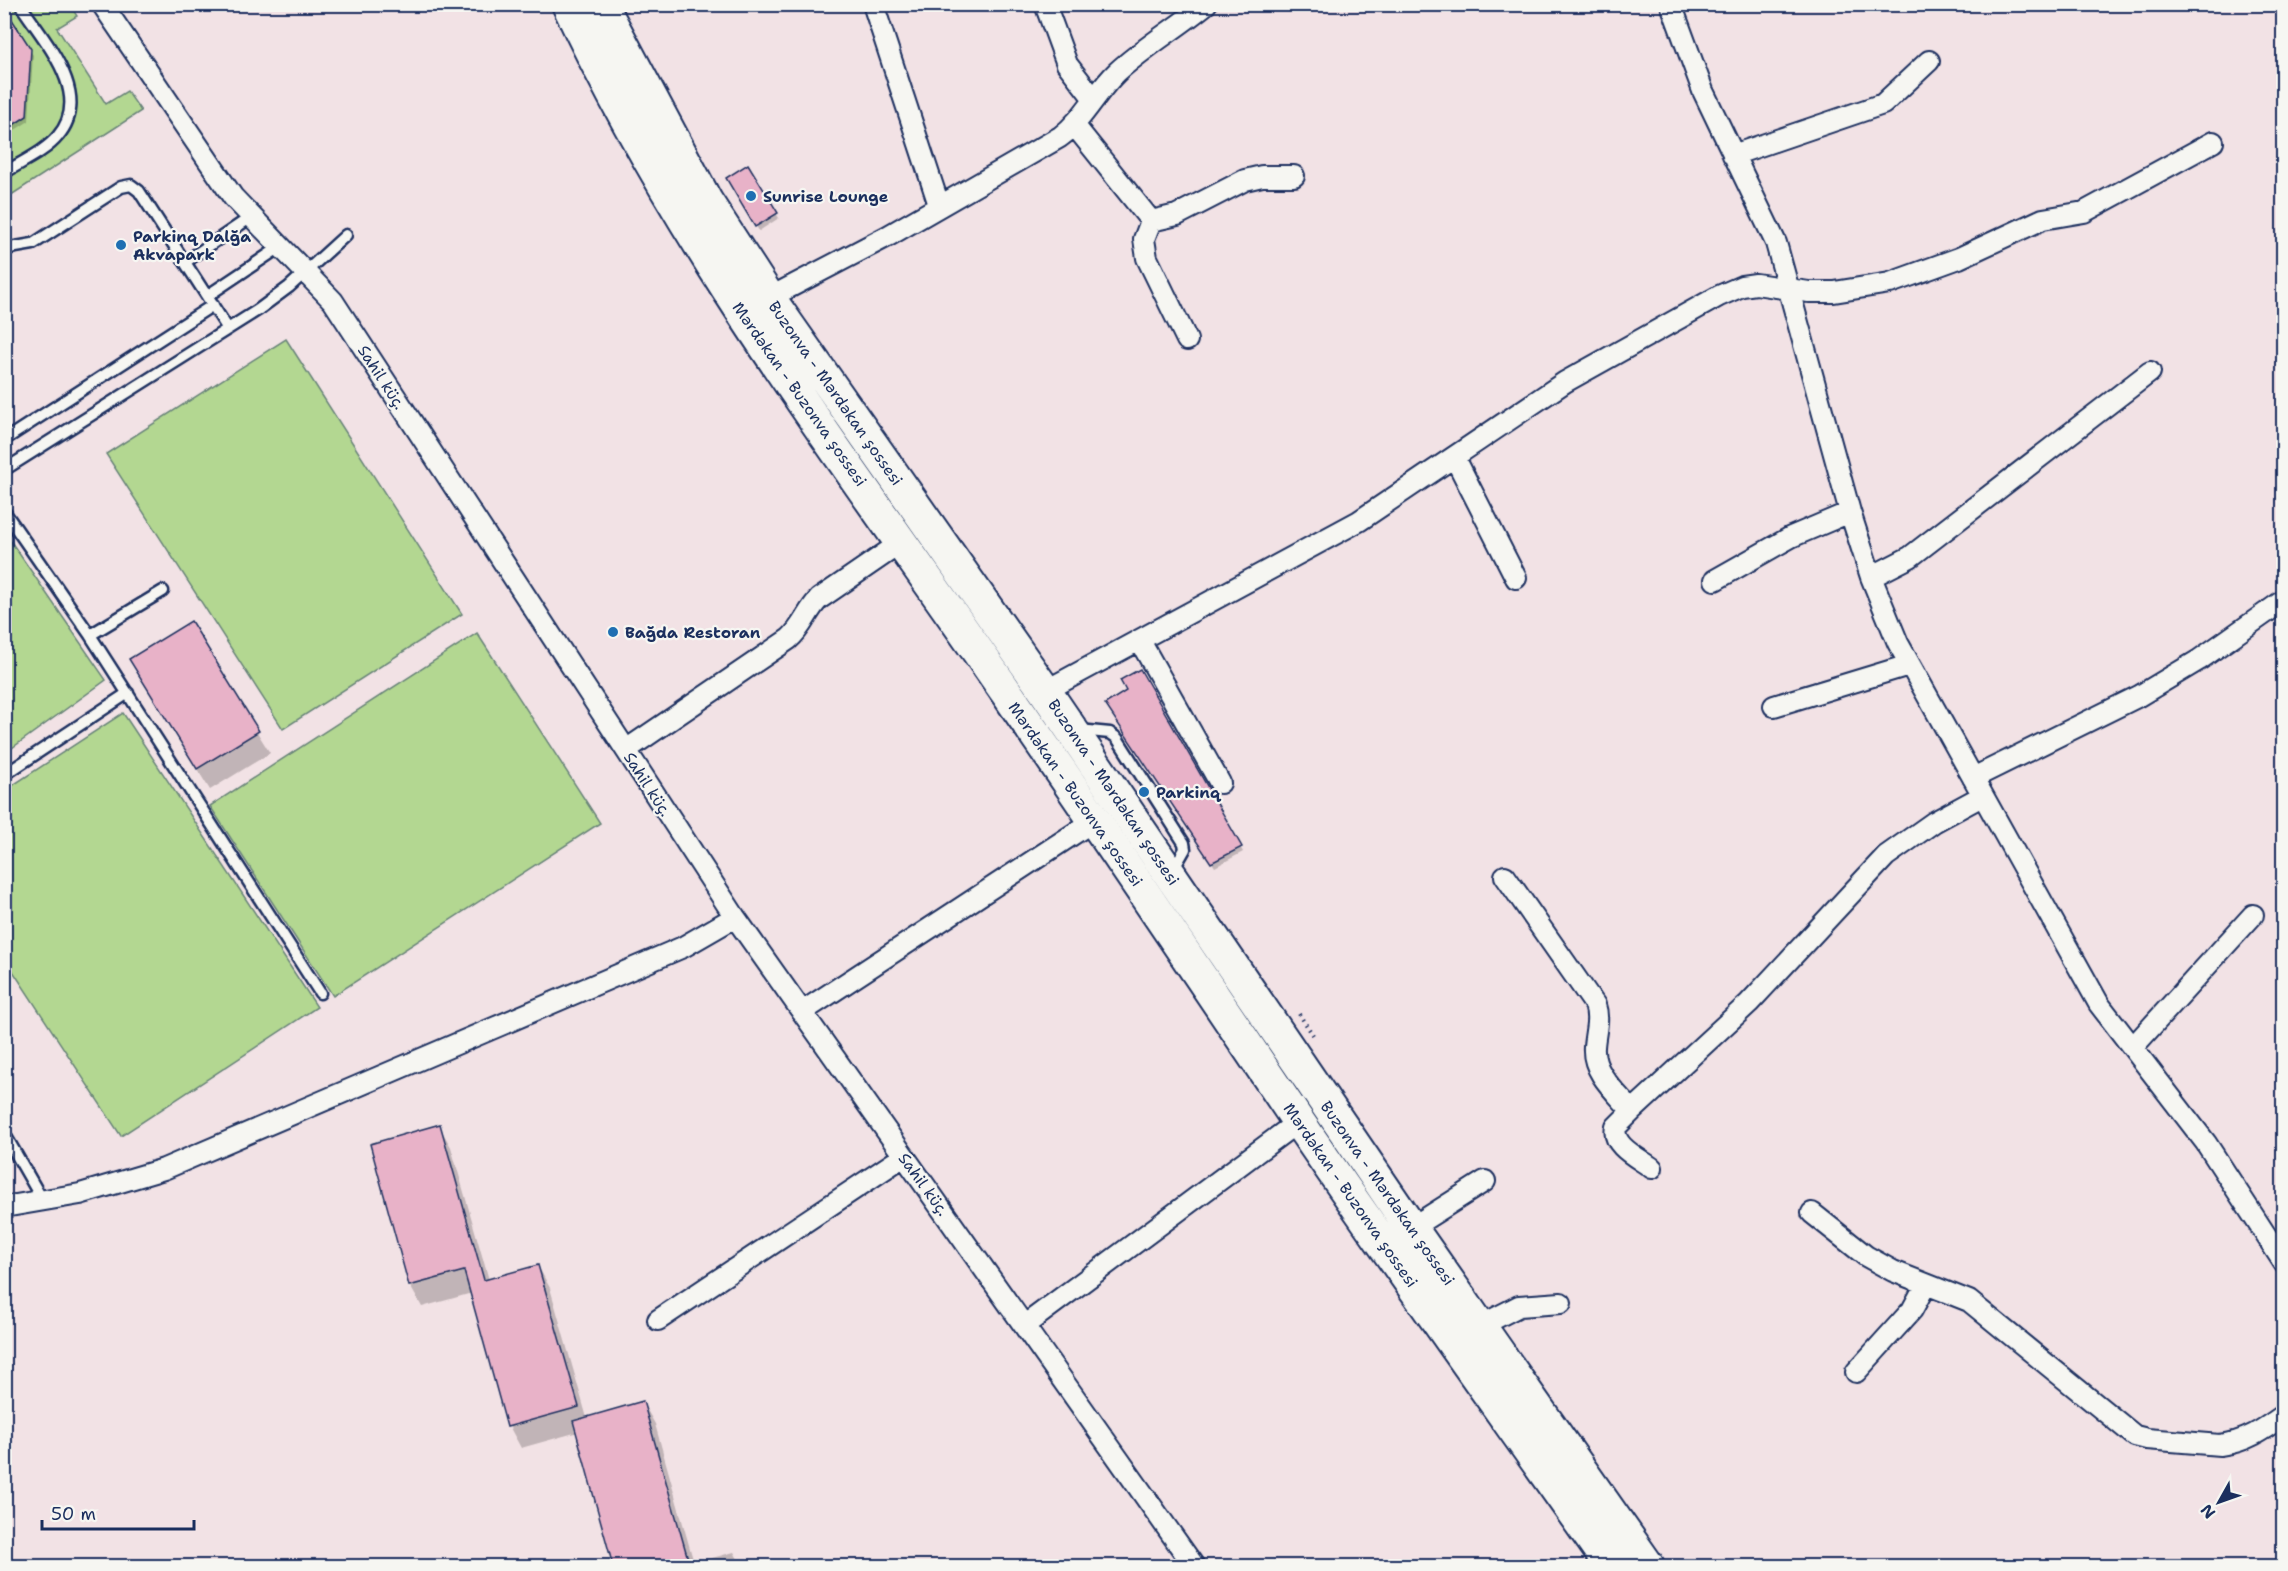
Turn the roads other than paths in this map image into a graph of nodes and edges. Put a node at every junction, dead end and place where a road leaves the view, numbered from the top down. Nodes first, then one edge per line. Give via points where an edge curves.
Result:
1 (20, 4) edge
2 (102, 4) edge
3 (568, 4) edge
4 (601, 4) edge
5 (873, 4) edge
6 (1045, 4) edge
7 (1671, 4) edge
8 (1194, 8) edge
9 (1929, 61) dead end
10 (1094, 99) junction
11 (1075, 126) junction
12 (2212, 142) dead end
13 (1733, 155) junction
14 (4, 173) edge
15 (1294, 176) dead end
16 (939, 205) junction
17 (251, 217) junction
18 (1151, 221) junction
19 (346, 235) dead end
20 (280, 247) junction
21 (4, 249) edge
22 (185, 262) junction
23 (306, 272) junction
24 (1790, 289) junction
25 (769, 298) junction
26 (210, 300) junction
27 (228, 329) junction
28 (1187, 340) dead end
29 (2150, 372) dead end
30 (4, 440) edge
31 (1455, 458) junction
32 (4, 470) edge
33 (4, 511) edge
34 (1850, 512) junction
35 (902, 542) junction
36 (1871, 577) junction
37 (1516, 578) dead end
38 (1715, 580) dead end
39 (163, 591) dead end
40 (2283, 600) edge
41 (90, 635) junction
42 (1140, 641) junction
43 (1909, 665) junction
44 (1045, 691) junction
45 (128, 693) junction
46 (1774, 706) dead end
47 (626, 750) junction
48 (4, 775) edge
49 (1973, 778) junction
50 (1220, 783) dead end
51 (1982, 796) junction
52 (1095, 820) junction
53 (1505, 876) dead end
54 (2253, 915) dead end
55 (735, 917) junction
56 (320, 993) dead end
57 (802, 1012) junction
58 (2133, 1047) junction
59 (1632, 1112) junction
60 (1299, 1121) junction
61 (4, 1133) edge
62 (904, 1155) junction
63 (1652, 1168) dead end
64 (1485, 1181) dead end
65 (43, 1201) junction
66 (4, 1207) edge
67 (1812, 1214) dead end
68 (1411, 1228) junction
69 (2283, 1263) edge
70 (1926, 1284) junction
71 (1561, 1304) dead end
72 (658, 1320) dead end
73 (1025, 1325) junction
74 (1480, 1326) junction
75 (1856, 1372) dead end
76 (2283, 1415) edge
77 (1194, 1566) edge
78 (1611, 1566) edge
79 (1648, 1566) edge

1 - 14 lane via 63,72 71,102 69,116 57,137
2 - 17 street, Sahil küç. via 214,171
3 - 35 main road, Mərdəkan - Buzonva şossesi via 628,125 680,214 744,315
4 - 25 main road, Buzonva - Mərdəkan şossesi via 706,201
5 - 16 street
6 - 10 street via 1068,64
7 - 13 street via 1702,91
8 - 10 street via 1120,70
9 - 13 street via 1884,104
10 - 11 street
11 - 16 street
11 - 18 street
12 - 24 street via 2084,212 2043,219 1959,258 1890,283 1834,292
13 - 24 street via 1766,220
15 - 18 street via 1245,180 1177,215
16 - 25 street
17 - 20 street, Sahil küç.
17 - 22 lane
18 - 28 street via 1144,239 1147,258
19 - 23 lane
20 - 23 street, Sahil küç.
20 - 26 lane
21 - 22 lane via 33,244 121,187 131,185 140,191
22 - 26 lane
23 - 27 lane
23 - 47 street, Sahil küç. via 333,301
24 - 31 street via 1756,284 1719,296 1565,382
24 - 34 street
25 - 44 main road, Buzonva - Mərdəkan şossesi
26 - 27 lane
26 - 30 lane
27 - 32 lane
29 - 36 street via 1910,556
31 - 37 street
31 - 42 street via 1359,521
33 - 41 lane
34 - 36 street
34 - 38 street via 1791,537
35 - 47 street via 819,598 801,629 789,639
35 - 52 main road, Mərdəkan - Buzonva şossesi
36 - 43 street
39 - 41 lane
40 - 49 street via 2199,660 2139,696
41 - 45 lane
42 - 44 street
42 - 50 street
43 - 46 street
43 - 49 street
44 - 68 main road, Buzonva - Mərdəkan şossesi
45 - 48 lane
45 - 56 lane
47 - 55 street, Sahil küç.
49 - 51 street
51 - 58 street via 2095,996
51 - 59 street via 1934,822 1886,856 1749,1003
52 - 57 street
52 - 60 main road, Mərdəkan - Buzonva şossesi
53 - 59 street via 1595,1005 1598,1014 1594,1059 1599,1072
54 - 58 street
55 - 57 street, Sahil küç.
55 - 65 street via 683,947 165,1169 90,1192
57 - 62 street, Sahil küç.
58 - 69 street via 2206,1143
59 - 63 street via 1616,1127 1617,1138
60 - 73 street
60 - 78 main road, Mərdəkan - Buzonva şossesi
61 - 65 lane
62 - 72 street
62 - 73 street, Sahil küç.
64 - 68 street
65 - 66 street
67 - 70 street via 1866,1256
68 - 74 main road, Buzonva - Mərdəkan şossesi
70 - 75 street via 1912,1310
70 - 76 street via 1969,1301 2135,1436 2232,1444 2246,1440
71 - 74 street via 1519,1306
73 - 77 street, Sahil küç.
74 - 79 main road, Buzonva - Mərdəkan şossesi

